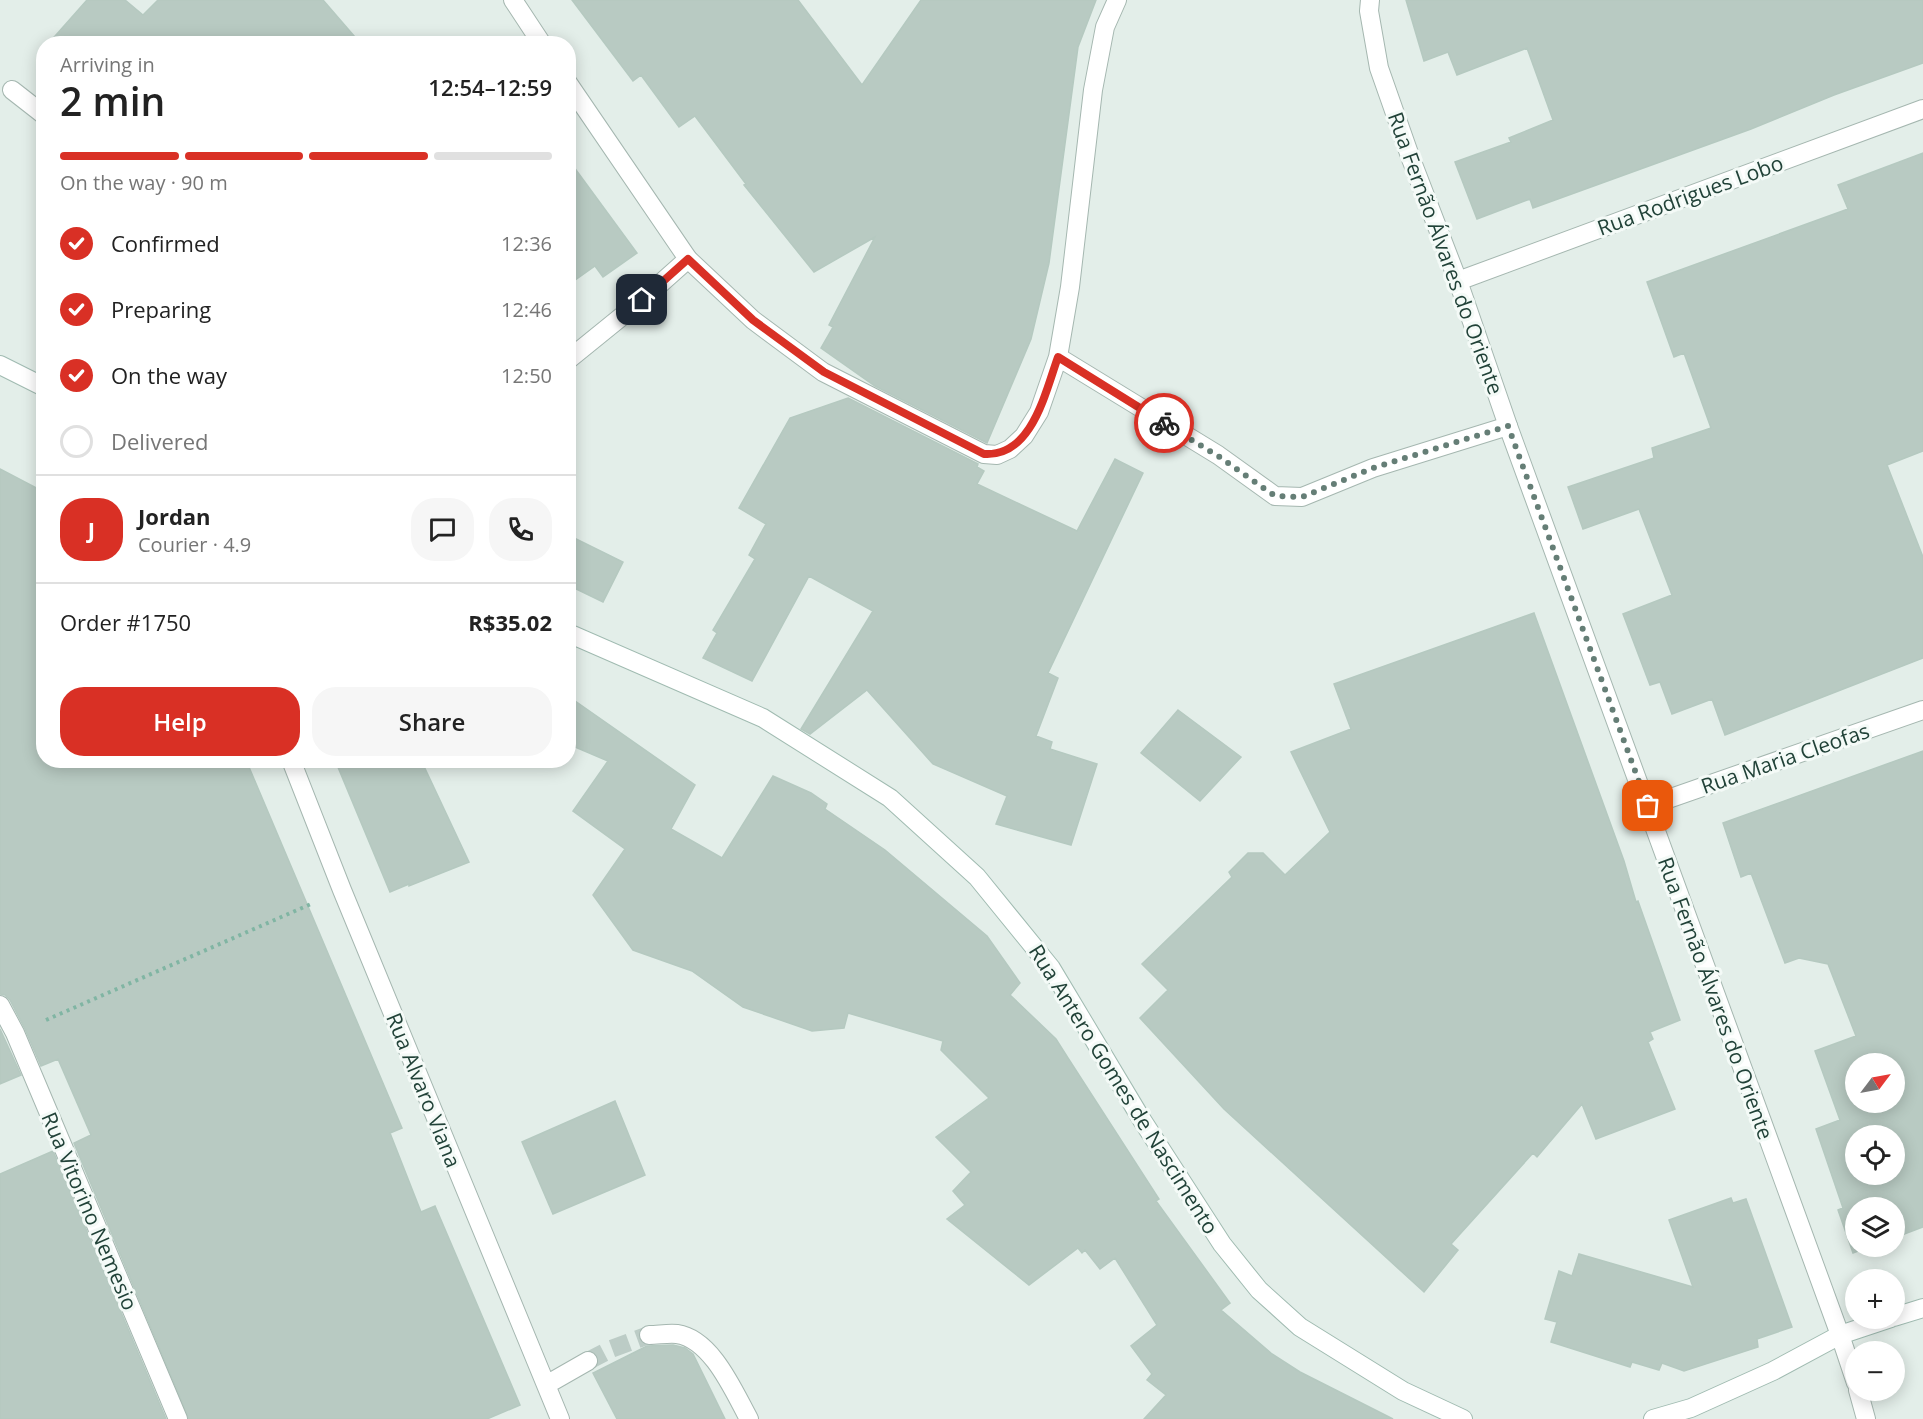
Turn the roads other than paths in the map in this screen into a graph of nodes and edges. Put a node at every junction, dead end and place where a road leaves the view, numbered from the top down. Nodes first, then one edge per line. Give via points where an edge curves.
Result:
1 (513, 0) edge
2 (1117, 0) edge
3 (1370, 0) edge
4 (537, 36) edge
5 (12, 90) dead end
6 (576, 95) edge
7 (36, 109) edge
8 (1923, 109) edge
9 (688, 259) junction
10 (1458, 281) junction
11 (576, 354) edge
12 (1058, 357) junction
13 (0, 365) edge
14 (36, 383) edge
15 (1508, 426) junction
16 (576, 636) edge
17 (1923, 710) edge
18 (294, 768) edge
19 (1648, 806) junction
20 (0, 1005) edge
21 (1923, 1308) edge
22 (1905, 1314) edge
23 (1859, 1329) edge
24 (649, 1335) tunnel mouth
25 (1840, 1335) junction
26 (1845, 1350) edge
27 (588, 1361) tunnel mouth
28 (546, 1385) junction
29 (1861, 1401) edge
30 (178, 1419) edge
31 (560, 1419) edge
32 (749, 1419) edge
33 (1463, 1419) edge
34 (1653, 1419) edge
35 (1866, 1419) edge

1 - 4 street
2 - 12 street via 1105,27 1093,90
3 - 10 street, Rua Fernão Álvares do Oriente via 1379,68
5 - 7 street
6 - 9 street
8 - 10 street, Rua Rodrigues Lobo
9 - 11 street
9 - 12 street via 753,320 824,372 984,454 997,455 1024,436 1039,412
10 - 15 street, Rua Fernão Álvares do Oriente
12 - 15 street via 1275,496 1302,497 1373,468
13 - 14 street
15 - 19 street, Rua Fernão Álvares do Oriente
16 - 33 street, Rua Antero Gomes de Nascimento via 763,718 890,798 977,877 1051,968 1222,1244 1259,1290 1309,1333 1403,1391
17 - 19 street, Rua Maria Cleofas
18 - 28 street, Rua Alvaro Viana
19 - 25 street, Rua Fernão Álvares do Oriente
20 - 30 street, Rua Vitorino Nemesio
21 - 22 street
23 - 25 street
24 - 32 street via 679,1334 698,1342 722,1369
25 - 26 street, Rua Fernão Álvares do Oriente
25 - 34 street via 1691,1408
27 - 28 street
28 - 31 street, Rua Alvaro Viana
29 - 35 street

